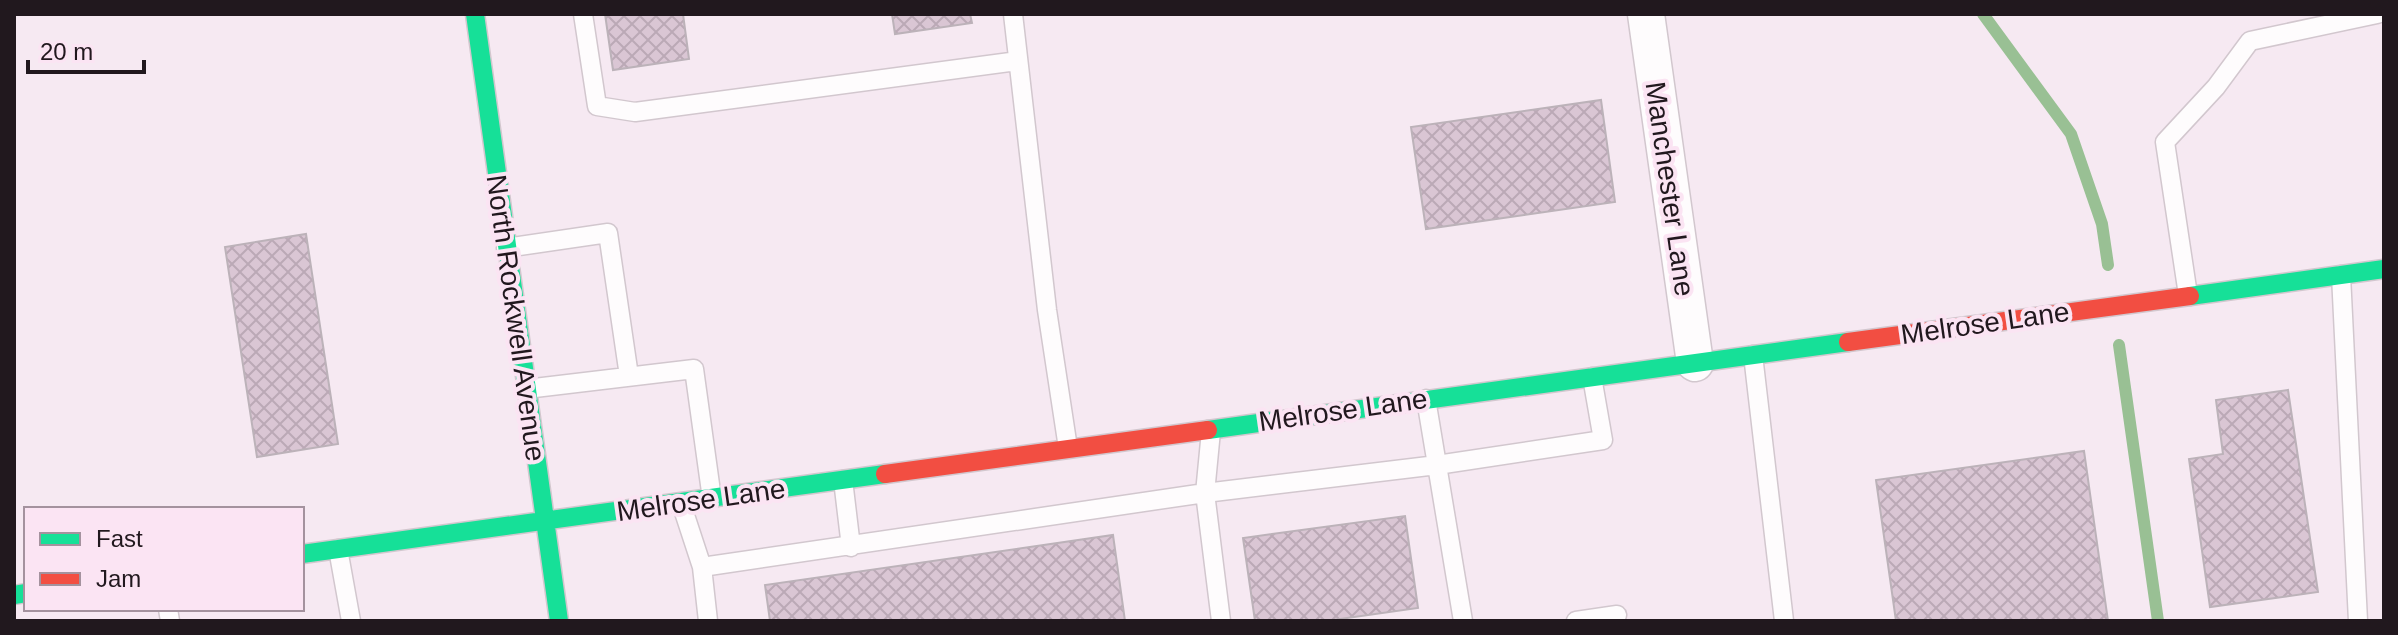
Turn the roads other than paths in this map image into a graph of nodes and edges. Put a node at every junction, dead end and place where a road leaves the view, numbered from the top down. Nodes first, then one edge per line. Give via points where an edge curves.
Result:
1 (475, 14) edge
2 (583, 14) edge
3 (1013, 14) edge
4 (1646, 14) edge
5 (2377, 14) edge
6 (1018, 61) junction
7 (506, 248) junction
8 (2384, 269) edge
9 (2341, 275) junction
10 (2188, 295) junction
11 (1753, 355) junction
12 (1695, 363) junction
13 (629, 376) junction
14 (1592, 377) junction
15 (526, 389) junction
16 (1426, 399) junction
17 (1211, 428) junction
18 (1068, 448) junction
19 (1437, 465) junction
20 (843, 480) junction
21 (1205, 493) junction
22 (712, 499) junction
23 (681, 503) junction
24 (544, 521) junction
25 (851, 547) junction
26 (338, 549) junction
27 (304, 554) edge
28 (702, 567) junction
29 (1617, 615) dead end
30 (351, 621) edge
31 (559, 621) edge
32 (708, 621) edge
33 (1221, 621) edge
34 (1463, 621) edge
35 (1576, 621) edge
36 (1784, 621) edge
37 (2358, 621) edge

1 - 7 street, North Rockwell Avenue
2 - 6 lane via 597,106 635,112
3 - 6 lane
4 - 12 street, Manchester Lane
5 - 10 lane via 2250,41 2165,142
6 - 18 lane
7 - 13 lane via 608,233
7 - 15 street, North Rockwell Avenue
8 - 9 street, Melrose Lane
9 - 10 street, Melrose Lane
9 - 37 lane
10 - 11 street, Melrose Lane
11 - 12 street, Melrose Lane
11 - 36 lane
12 - 14 street, Melrose Lane
13 - 15 lane
13 - 22 lane via 694,369
14 - 16 street, Melrose Lane
14 - 19 lane via 1603,440
15 - 24 street, North Rockwell Avenue
16 - 17 street, Melrose Lane
16 - 19 lane
17 - 18 street, Melrose Lane
17 - 21 lane
18 - 20 street, Melrose Lane
19 - 21 lane
19 - 34 lane
20 - 22 street, Melrose Lane
20 - 25 lane
21 - 25 lane
21 - 33 lane
22 - 23 street, Melrose Lane
23 - 24 street, Melrose Lane
23 - 28 lane
24 - 26 street, Melrose Lane
24 - 31 street, North Rockwell Avenue
25 - 28 lane
26 - 27 street, Melrose Lane
26 - 30 lane
28 - 32 lane
29 - 35 lane

